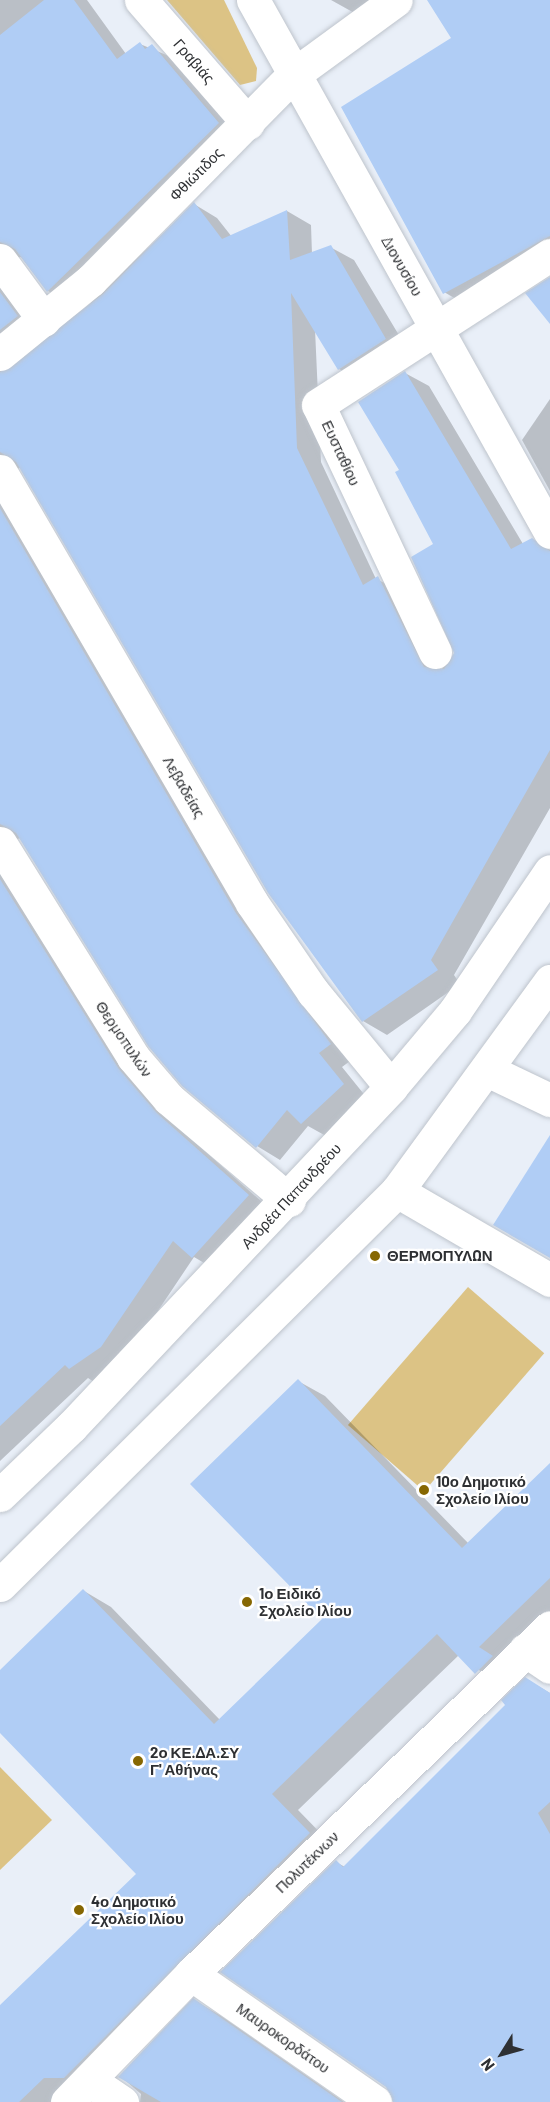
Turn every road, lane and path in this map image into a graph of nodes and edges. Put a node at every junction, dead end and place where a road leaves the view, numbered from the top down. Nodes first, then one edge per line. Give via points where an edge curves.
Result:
1 (141, 0) edge
2 (253, 0) edge
3 (396, 0) edge
4 (293, 75) junction
5 (248, 123) junction
6 (550, 255) edge
7 (0, 260) edge
8 (44, 320) junction
9 (438, 329) junction
10 (0, 354) edge
11 (0, 471) edge
12 (550, 531) edge
13 (435, 652) dead end
14 (0, 843) edge
15 (550, 871) edge
16 (550, 981) edge
17 (487, 1070) junction
18 (391, 1088) junction
19 (550, 1100) edge
20 (396, 1191) junction
21 (289, 1200) junction
22 (550, 1280) edge
23 (0, 1495) edge
24 (0, 1585) edge
25 (550, 1627) edge
26 (538, 1659) edge
27 (191, 1974) junction
28 (78, 2091) edge
29 (122, 2102) edge
30 (375, 2102) edge

1 - 5 street, Γραβιάς
2 - 4 street, Διονυσίου
3 - 4 street, Φθιώτιδος
4 - 5 street, Φθιώτιδος
4 - 9 street, Διονυσίου
5 - 8 street, Φθιώτιδος
6 - 9 street, Ευσταθίου
7 - 8 street
8 - 10 street, Φθιώτιδος
9 - 12 street, Διονυσίου
9 - 13 street, Ευσταθίου via 318,405
11 - 18 street, Λεβαδείας via 252,903 313,992
14 - 21 street, Θερμοπυλών via 133,1057 169,1099
15 - 18 street, Ανδρέα Παπανδρέου via 455,1011
16 - 17 street
17 - 19 street
17 - 20 street
18 - 21 street, Ανδρέα Παπανδρέου
20 - 22 street
20 - 24 street
21 - 23 street, Ανδρέα Παπανδρέου
25 - 26 street, Πολυτέκνων
26 - 27 street, Πολυτέκνων
27 - 28 street, Πολυτέκνων
27 - 30 street, Μαυροκορδάτου
28 - 29 street

